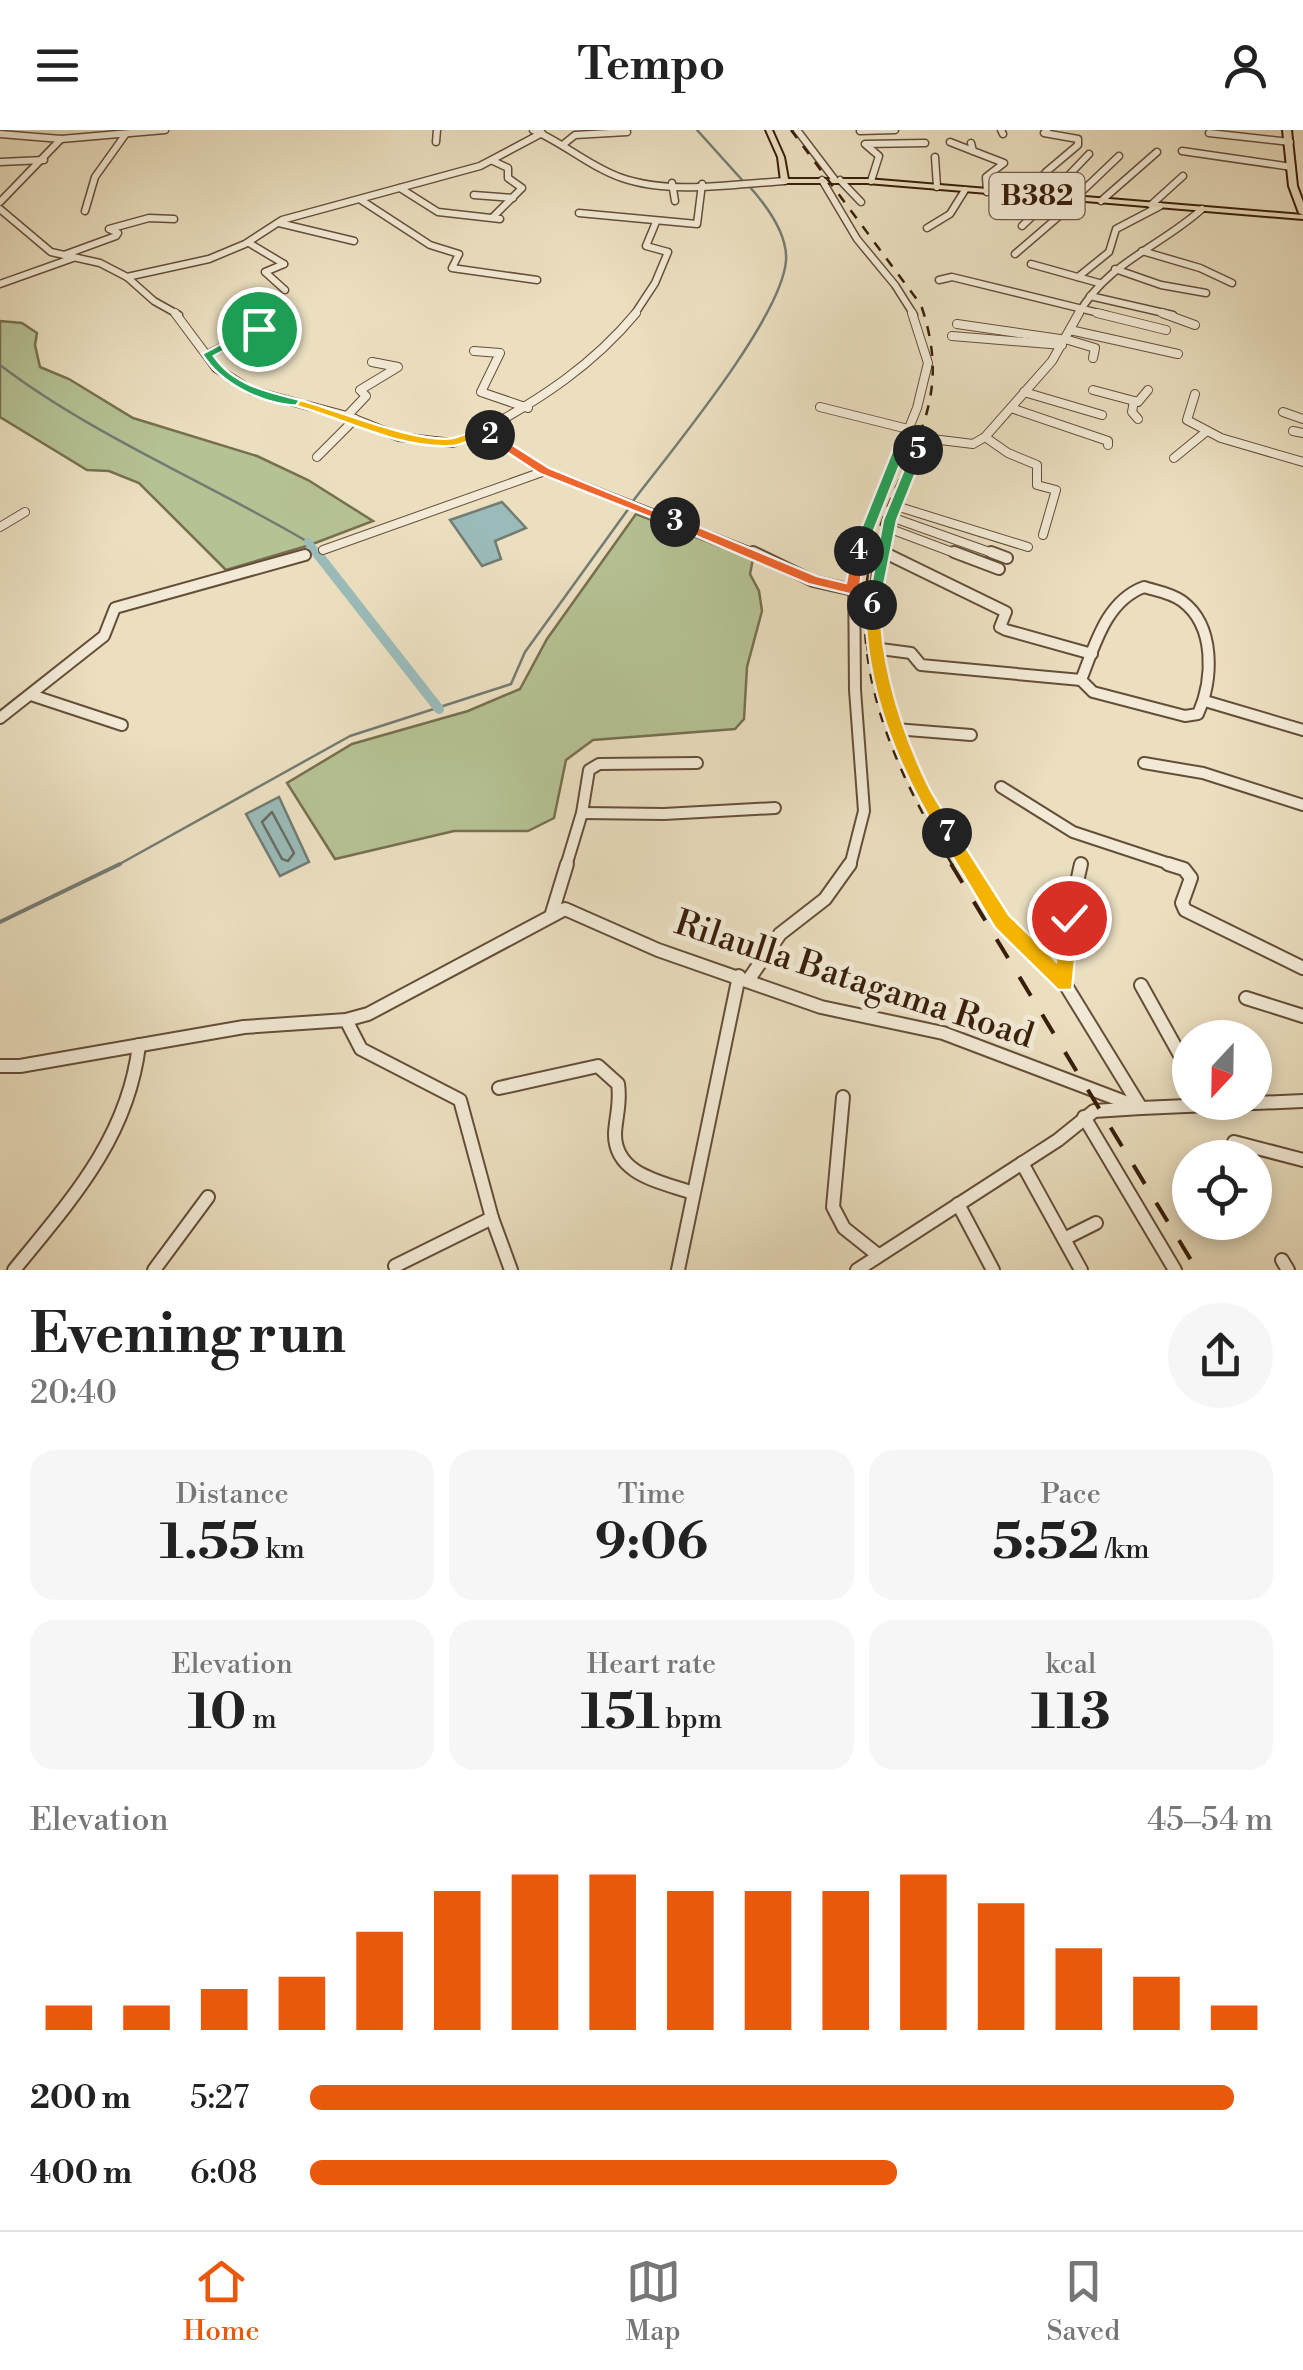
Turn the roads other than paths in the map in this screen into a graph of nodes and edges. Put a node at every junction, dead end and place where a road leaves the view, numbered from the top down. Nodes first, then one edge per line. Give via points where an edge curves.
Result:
1 (165, 130) edge
2 (437, 130) edge
3 (532, 130) edge
4 (624, 130) edge
5 (769, 130) edge
6 (797, 130) edge
7 (895, 130) edge
8 (1047, 130) edge
9 (1290, 130) edge
10 (860, 131) edge
11 (542, 133) junction
12 (1209, 133) dead end
13 (0, 134) edge
14 (124, 135) junction
15 (61, 139) junction
16 (436, 142) dead end
17 (950, 142) dead end
18 (1290, 142) junction
19 (564, 143) junction
20 (925, 143) dead end
21 (865, 144) junction
22 (1182, 151) dead end
23 (1158, 152) dead end
24 (1089, 154) dead end
25 (1119, 156) dead end
26 (935, 157) dead end
27 (44, 160) junction
28 (494, 161) junction
29 (0, 162) edge
30 (1297, 171) edge
31 (1182, 176) dead end
32 (822, 180) junction
33 (838, 180) junction
34 (785, 181) junction
35 (871, 181) junction
36 (672, 183) junction
37 (702, 184) junction
38 (936, 187) junction
39 (400, 188) junction
40 (965, 190) junction
41 (987, 192) junction
42 (474, 195) dead end
43 (1028, 195) junction
44 (1050, 197) junction
45 (1303, 197) edge
46 (514, 198) junction
47 (1076, 199) junction
48 (361, 200) junction
49 (675, 201) dead end
50 (1101, 201) junction
51 (862, 202) dead end
52 (0, 206) edge
53 (1156, 206) junction
54 (1202, 208) junction
55 (85, 211) dead end
56 (579, 213) dead end
57 (1303, 215) edge
58 (174, 219) dead end
59 (656, 222) junction
60 (279, 223) junction
61 (1022, 226) dead end
62 (927, 228) dead end
63 (354, 241) dead end
64 (249, 243) junction
65 (1142, 251) junction
66 (1015, 254) dead end
67 (68, 256) junction
68 (1032, 264) dead end
69 (1114, 269) junction
70 (127, 276) junction
71 (1078, 276) junction
72 (536, 280) dead end
73 (939, 280) dead end
74 (1099, 283) junction
75 (1232, 283) dead end
76 (0, 284) edge
77 (285, 290) dead end
78 (1206, 293) dead end
79 (1090, 296) junction
80 (1079, 310) junction
81 (958, 324) dead end
82 (1194, 324) dead end
83 (259, 329) dead end
84 (1166, 330) dead end
85 (952, 336) dead end
86 (1066, 338) junction
87 (474, 352) dead end
88 (208, 354) junction
89 (1178, 354) dead end
90 (1093, 358) dead end
91 (372, 362) dead end
92 (1148, 390) dead end
93 (1024, 392) junction
94 (1195, 394) dead end
95 (1134, 401) junction
96 (820, 406) dead end
97 (528, 408) junction
98 (1011, 408) junction
99 (1083, 408) junction
100 (1284, 412) dead end
101 (1102, 415) dead end
102 (351, 417) junction
103 (1138, 419) dead end
104 (1303, 419) edge
105 (482, 431) junction
106 (1207, 431) junction
107 (906, 432) junction
108 (986, 437) junction
109 (924, 438) junction
110 (1108, 445) dead end
111 (316, 457) dead end
112 (1174, 458) dead end
113 (1303, 462) edge
114 (545, 471) junction
115 (25, 512) dead end
116 (892, 517) junction
117 (0, 527) edge
118 (1042, 535) dead end
119 (1028, 547) dead end
120 (324, 550) dead end
121 (882, 552) junction
122 (305, 556) dead end
123 (1008, 558) dead end
124 (999, 569) dead end
125 (853, 590) junction
126 (873, 648) junction
127 (1092, 654) junction
128 (1081, 680) junction
129 (31, 695) junction
130 (1205, 701) junction
131 (0, 718) edge
132 (122, 725) dead end
133 (895, 730) junction
134 (1303, 730) edge
135 (972, 736) dead end
136 (1144, 763) dead end
137 (697, 764) dead end
138 (1001, 786) dead end
139 (1303, 806) edge
140 (775, 808) dead end
141 (582, 813) junction
142 (1081, 864) dead end
143 (552, 913) junction
144 (1303, 968) edge
145 (744, 977) junction
146 (1065, 984) junction
147 (1140, 985) dead end
148 (1246, 998) dead end
149 (1303, 1016) edge
150 (346, 1020) junction
151 (1172, 1042) edge
152 (139, 1046) junction
153 (0, 1066) edge
154 (499, 1088) dead end
155 (843, 1097) dead end
156 (1303, 1102) edge
157 (1272, 1103) edge
158 (1172, 1106) edge
159 (1141, 1108) junction
160 (1084, 1117) junction
161 (1272, 1152) edge
162 (1303, 1160) edge
163 (1022, 1163) junction
164 (692, 1193) junction
165 (208, 1197) dead end
166 (958, 1204) junction
167 (492, 1218) junction
168 (1096, 1222) dead end
169 (1064, 1238) junction
170 (878, 1255) junction
171 (395, 1266) dead end
172 (14, 1270) edge
173 (154, 1270) edge
174 (511, 1270) edge
175 (678, 1270) edge
176 (857, 1270) edge
177 (993, 1270) edge
178 (1081, 1270) edge
179 (1175, 1270) edge

1 - 14 street
2 - 16 street
3 - 11 street
4 - 19 street via 575,135
5 - 34 main road
6 - 33 street
7 - 10 street
8 - 43 street via 1078,139 1078,145
9 - 18 highway
9 - 30 highway
10 - 21 street
11 - 19 street
11 - 28 street
12 - 18 street
13 - 15 street
14 - 15 street
14 - 55 street via 95,176
15 - 27 street
17 - 41 street via 1004,162 986,177
18 - 30 highway
19 - 36 street via 621,178
20 - 21 street
21 - 35 street via 880,156
22 - 30 street
23 - 50 street
24 - 44 street
25 - 47 street
26 - 38 street
27 - 29 street
27 - 52 street via 6,192
28 - 39 street
28 - 46 street via 522,188
30 - 45 highway
30 - 57 highway via 1292,186
31 - 53 street
32 - 33 main road, B382
32 - 34 main road, B382
32 - 107 street via 916,319 928,363
33 - 35 main road, B382
33 - 51 street
34 - 37 street
35 - 38 main road, B382
36 - 37 street
36 - 49 street
37 - 59 street via 697,224
38 - 40 main road, B382
39 - 46 street via 438,212 497,217
39 - 48 street
40 - 41 main road, B382
40 - 62 street via 950,214
41 - 43 main road, B382
42 - 46 street
43 - 44 main road, B382
44 - 47 main road, B382
44 - 61 street
47 - 50 main road, B382
47 - 66 street
48 - 60 street
48 - 72 street via 430,244 459,254 452,268
50 - 53 main road, B382
52 - 67 street via 38,244
53 - 54 main road, B382
53 - 71 street via 1116,230 1108,252
54 - 57 main road, B382
54 - 65 street via 1183,228
56 - 59 street
58 - 67 street via 109,230 118,233
59 - 97 street via 646,246 668,252 658,283 588,366
60 - 63 street
60 - 64 street
64 - 70 street via 203,264
64 - 77 street via 284,264 265,272
65 - 69 street
65 - 75 street
67 - 70 street
67 - 76 street
68 - 71 street
69 - 74 street
69 - 78 street
70 - 88 street via 180,316
71 - 74 street
73 - 80 street via 952,277
74 - 79 street
79 - 80 street
79 - 82 street
80 - 84 street
80 - 86 street
81 - 86 street
83 - 88 street
85 - 86 street
86 - 89 street
86 - 90 street via 1094,348
86 - 93 street
87 - 97 street via 500,353 480,392
88 - 102 street via 216,368 252,391
91 - 102 street via 398,367 360,390 366,396
92 - 95 street via 1144,400
93 - 98 street
93 - 99 street
94 - 106 street via 1187,420
95 - 99 street via 1094,387
95 - 103 street
96 - 107 street
97 - 105 street
98 - 108 street
98 - 110 street
99 - 101 street
100 - 104 street
102 - 105 street via 399,436 453,443
102 - 111 street
105 - 114 street
106 - 112 street
106 - 113 street
107 - 109 street
107 - 125 street via 854,566
108 - 109 street via 973,444
108 - 118 street via 1038,465 1037,485 1056,490
109 - 116 street
114 - 120 street
114 - 125 street via 813,580
115 - 117 street
116 - 119 street
116 - 121 street
116 - 123 street
116 - 124 street
121 - 126 street via 870,621
121 - 127 street via 1006,612 1000,626 1006,630
122 - 129 street via 115,608 104,636
125 - 145 street via 864,811 849,870
126 - 128 street via 911,653 920,666
126 - 133 street
127 - 128 street
127 - 130 street via 1117,604 1134,588 1174,597 1198,616 1206,641
128 - 130 street via 1092,692 1184,716 1198,714
129 - 131 street
129 - 132 street
130 - 134 street
133 - 135 street
133 - 146 street via 922,793 1002,922
136 - 139 street via 1203,773
137 - 141 street via 599,764 585,778
138 - 144 street via 1073,832 1184,869 1191,878 1185,910
140 - 141 street
141 - 143 street
142 - 146 street
143 - 145 street, Rilaulla Batagama Road via 574,911 658,950
143 - 150 street
145 - 159 street, Rilaulla Batagama Road via 821,1007 943,1033
145 - 164 street
146 - 159 street
147 - 151 street
148 - 149 street
150 - 152 street via 244,1027
150 - 167 street via 369,1056 460,1100
152 - 153 street
152 - 172 street via 120,1131
154 - 164 street via 598,1066 612,1072 620,1084 621,1159
155 - 170 street via 834,1216
156 - 157 street, Rilaulla Batagama Road
158 - 159 street, Rilaulla Batagama Road
159 - 160 street
160 - 163 street
160 - 179 street
161 - 162 street
163 - 166 street
163 - 169 street
164 - 175 street
165 - 173 street
166 - 170 street
166 - 177 street
167 - 171 street
167 - 174 street
168 - 169 street
169 - 178 street
170 - 176 street

